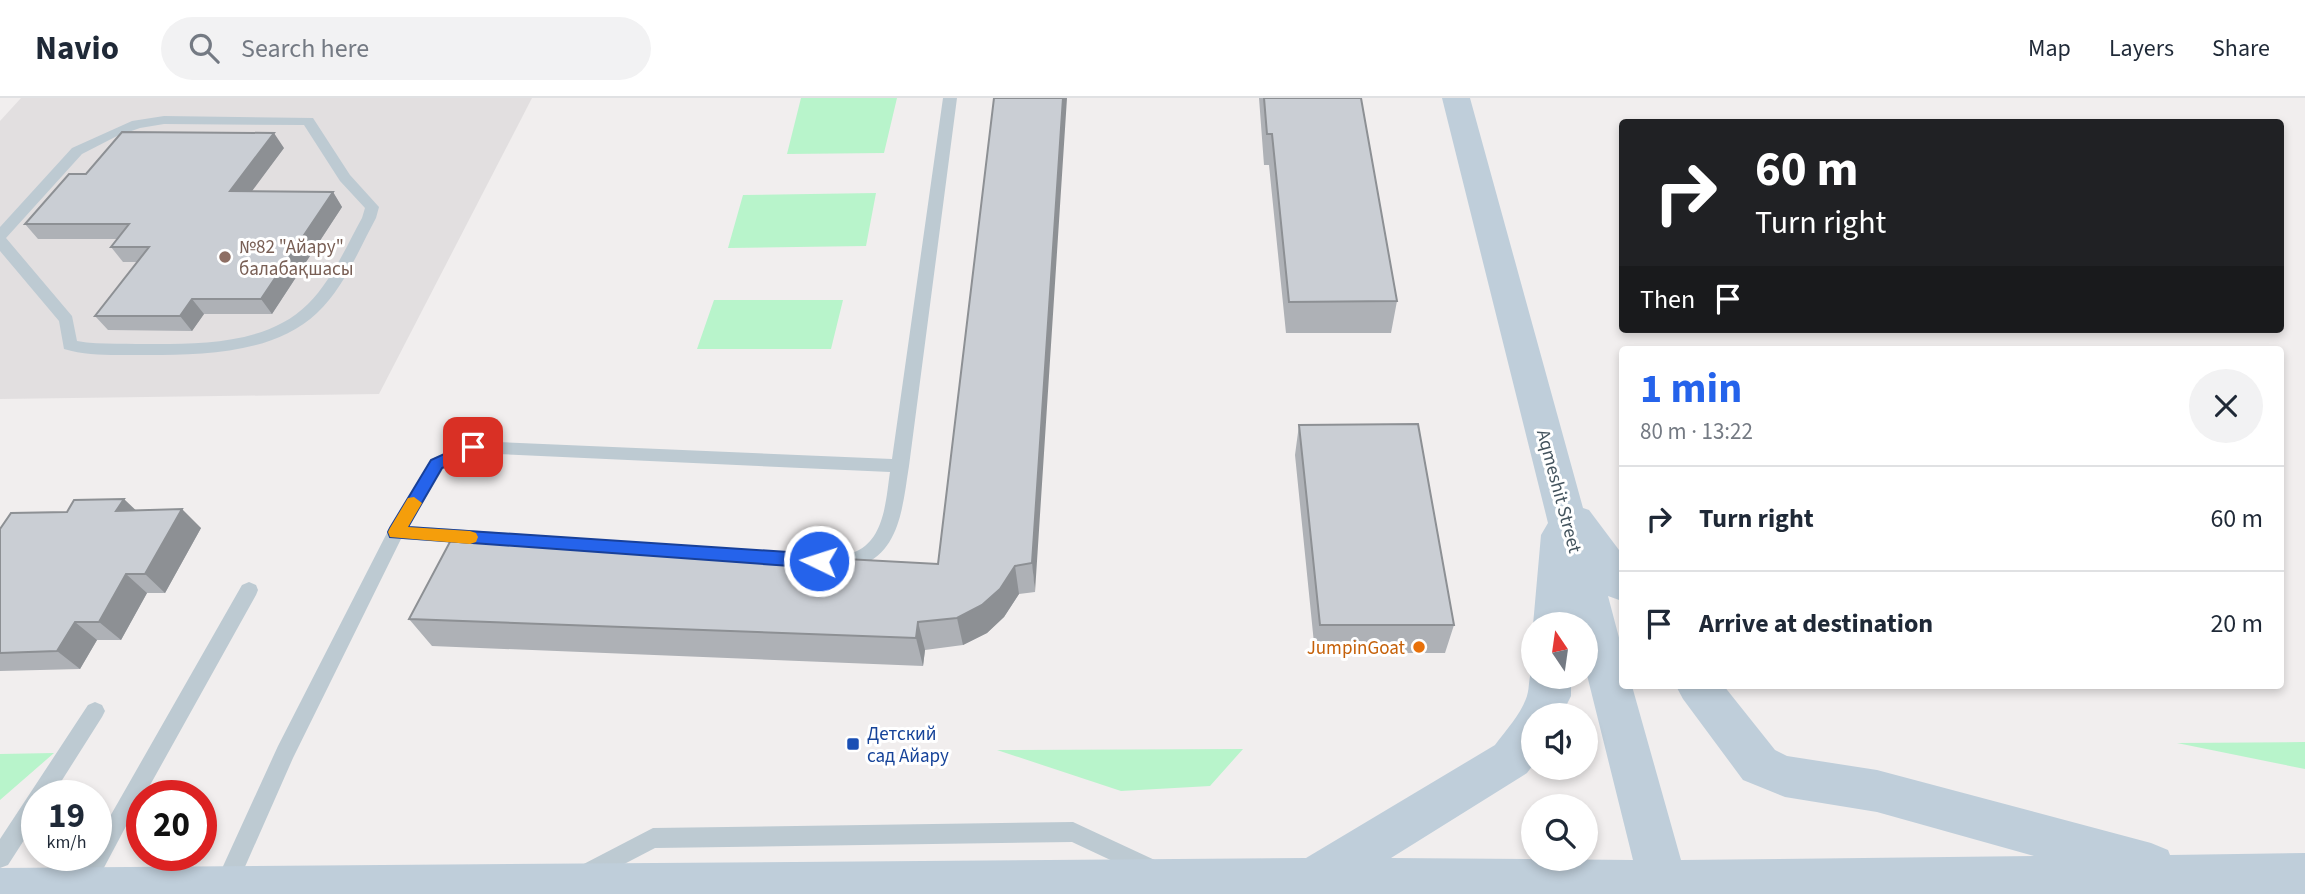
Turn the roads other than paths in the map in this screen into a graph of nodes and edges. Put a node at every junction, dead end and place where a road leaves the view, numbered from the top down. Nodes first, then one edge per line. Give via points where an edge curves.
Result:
1 (950, 98) edge
2 (1456, 98) edge
3 (0, 236) edge
4 (0, 241) edge
5 (900, 466) junction
6 (1563, 505) junction
7 (396, 532) junction
8 (627, 548) edge
9 (818, 561) edge
10 (1619, 580) edge
11 (248, 590) dead end
12 (1555, 612) edge
13 (1700, 689) edge
14 (95, 711) dead end
15 (1521, 746) edge
16 (50, 780) edge
17 (21, 826) edge
18 (0, 859) edge
19 (2305, 876) edge
20 (2194, 877) junction
21 (1312, 881) junction
22 (2040, 887) edge
23 (223, 889) junction
24 (1664, 889) edge
25 (80, 890) junction
26 (0, 891) edge
27 (295, 891) edge

1 - 5 lane
2 - 6 street, Aqmeshit Street
3 - 4 lane via 77,151 112,132 164,120 308,121 345,178 372,207 311,310 248,343 218,347 88,349 70,345 67,320
5 - 7 lane via 473,447 437,464
5 - 9 lane via 888,534 877,550 845,563
6 - 10 street
6 - 12 street
6 - 24 street, Aqmeshit Street
7 - 8 lane
7 - 23 lane via 285,753
11 - 25 lane
13 - 20 street via 1759,765 1785,776 1877,791
14 - 16 lane
15 - 21 street via 1511,759
17 - 18 lane
19 - 20 street
20 - 22 street
21 - 24 street
21 - 27 street
22 - 24 street
23 - 25 street
23 - 27 street
25 - 26 street

